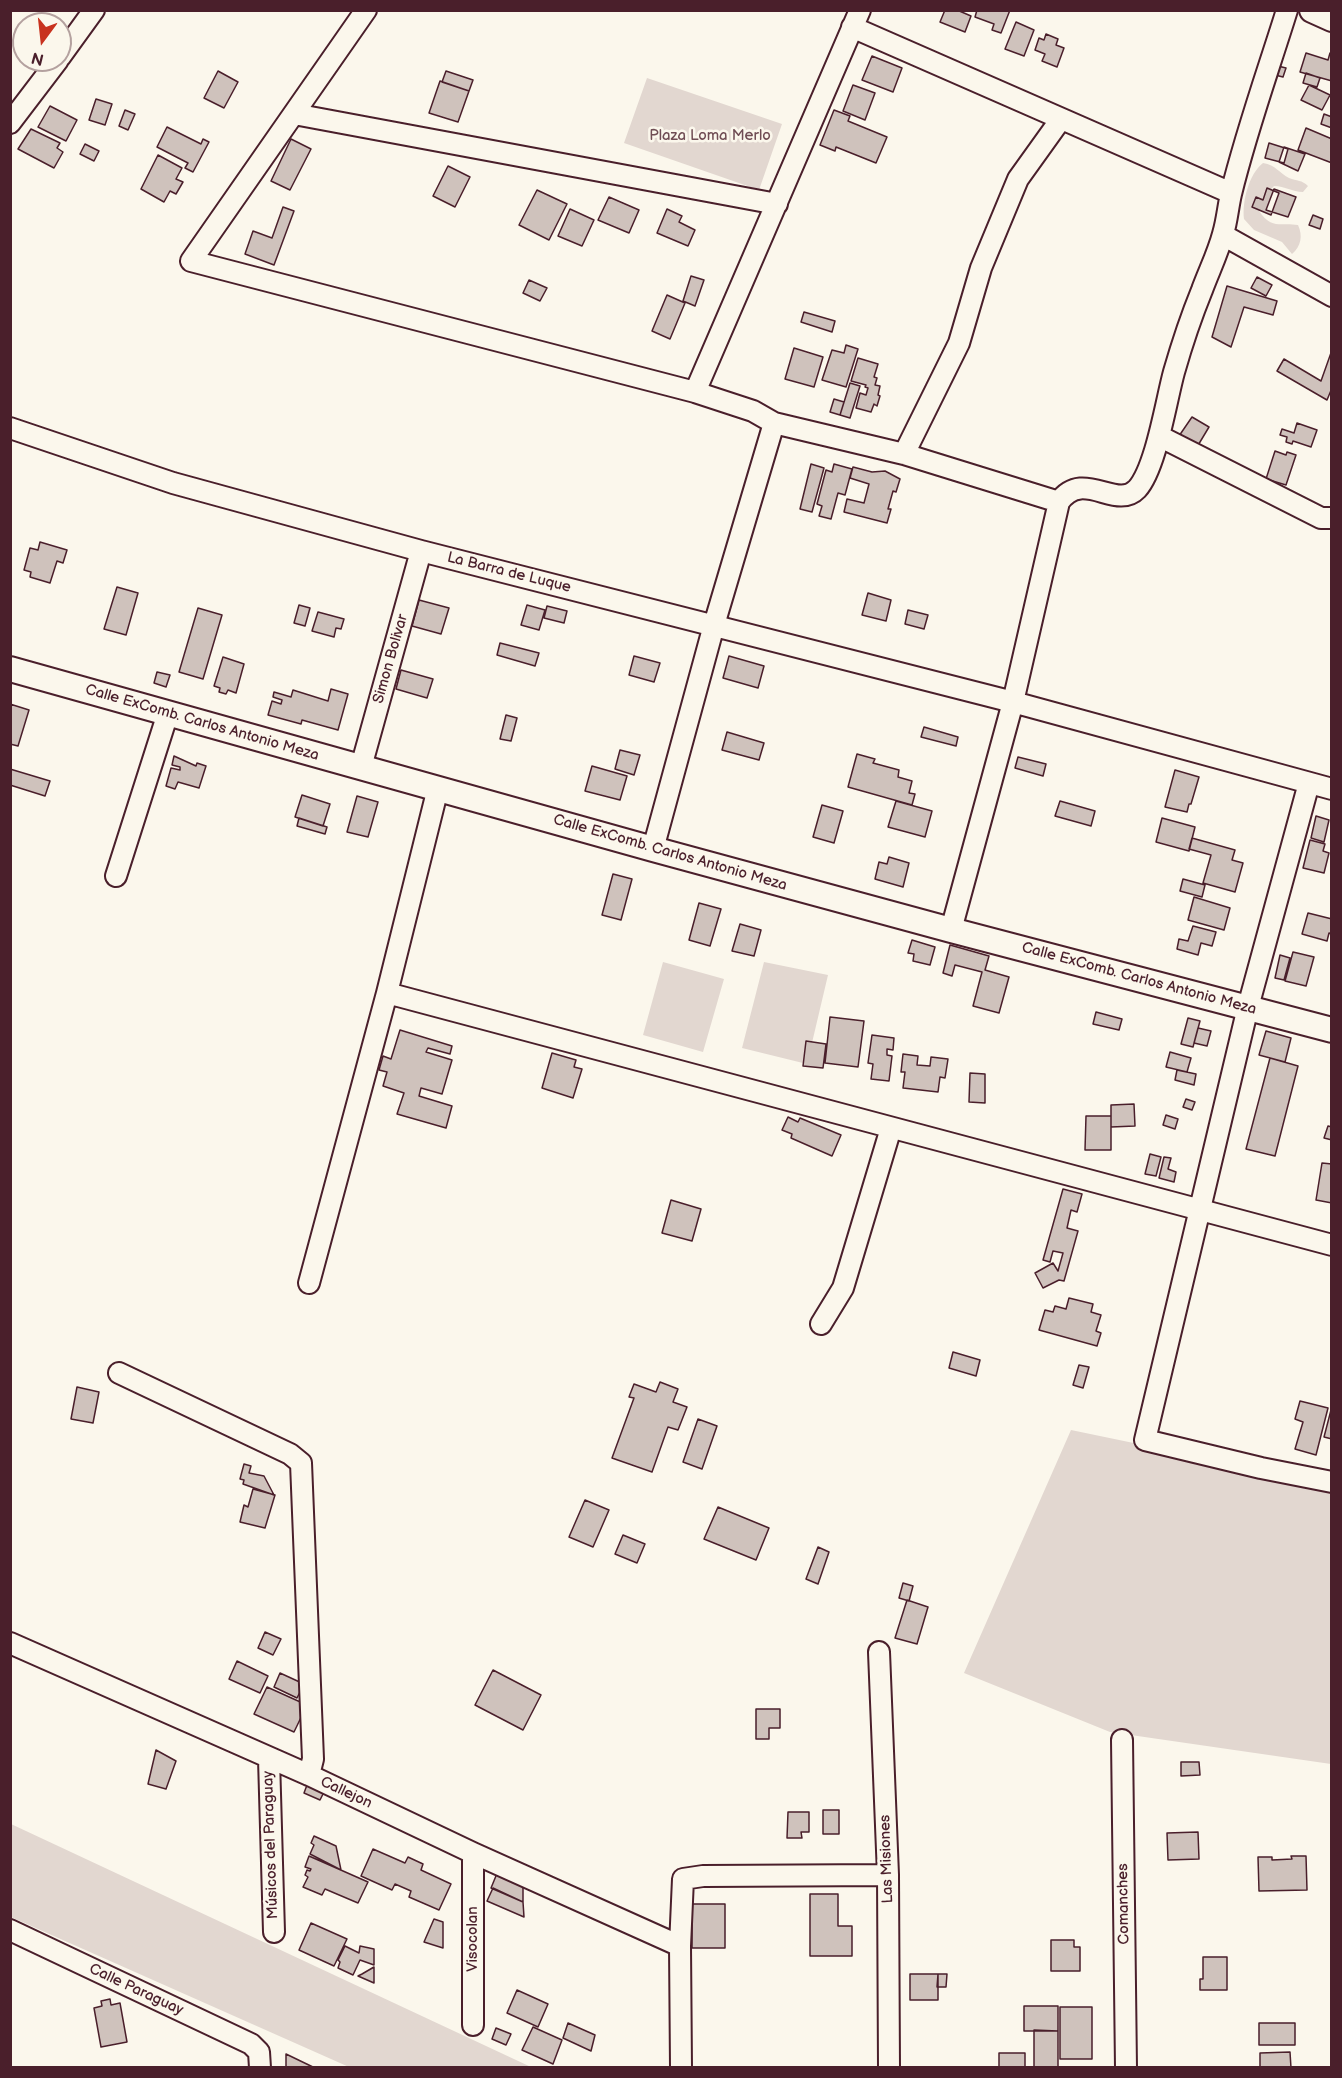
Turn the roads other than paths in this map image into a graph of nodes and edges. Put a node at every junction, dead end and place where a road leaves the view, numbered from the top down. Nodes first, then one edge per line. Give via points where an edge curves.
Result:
1 (94, 10) edge
2 (366, 10) edge
3 (1287, 10) edge
4 (1312, 10) edge
5 (856, 19) edge
6 (1332, 19) edge
7 (72, 40) edge
8 (48, 72) edge
9 (294, 114) junction
10 (1061, 119) junction
11 (10, 123) edge
12 (1231, 194) junction
13 (777, 204) junction
14 (1223, 235) junction
15 (1332, 296) edge
16 (695, 392) junction
17 (774, 423) junction
18 (10, 428) edge
19 (1159, 436) junction
20 (904, 454) junction
21 (1059, 502) junction
22 (1332, 518) edge
23 (421, 551) junction
24 (714, 625) junction
25 (10, 669) edge
26 (1013, 702) junction
27 (168, 713) junction
28 (361, 767) junction
29 (1309, 783) junction
30 (438, 788) junction
31 (1332, 789) edge
32 (653, 849) junction
33 (116, 876) dead end
34 (951, 930) junction
35 (387, 993) junction
36 (1248, 1007) junction
37 (1332, 1030) edge
38 (891, 1128) junction
39 (1200, 1209) junction
40 (1332, 1245) edge
41 (309, 1283) dead end
42 (821, 1324) dead end
43 (119, 1373) dead end
44 (1332, 1482) edge
45 (10, 1643) edge
46 (879, 1652) dead end
47 (1122, 1740) dead end
48 (268, 1759) junction
49 (309, 1776) junction
50 (473, 1853) junction
51 (888, 1875) junction
52 (10, 1930) edge
53 (273, 1932) dead end
54 (680, 1946) junction
55 (473, 2025) dead end
56 (260, 2060) edge
57 (1128, 2065) edge
58 (681, 2067) edge
59 (889, 2067) edge

1 - 7 street
2 - 9 street
3 - 12 street
4 - 6 street
5 - 10 street
5 - 13 street
8 - 11 street
9 - 13 street
9 - 16 street via 191,261
10 - 12 street
10 - 20 street via 1018,179 981,268 959,343
12 - 14 street
13 - 16 street
14 - 15 street
14 - 19 street via 1174,372
16 - 17 street via 753,411
17 - 20 street
17 - 24 street
18 - 23 street, La Barra de Luque via 174,483
19 - 21 street via 1137,490 1121,497 1075,489 1066,492
19 - 22 street via 1321,518
20 - 21 street
21 - 26 street
23 - 24 street, La Barra de Luque
23 - 28 street, Simon Bolivar
24 - 26 street, La Barra de Luque
24 - 32 street
25 - 27 street, Calle ExComb. Carlos Antonio Meza
26 - 29 street, La Barra de Luque
26 - 34 street
27 - 28 street, Calle ExComb. Carlos Antonio Meza
27 - 33 street
28 - 30 street, Calle ExComb. Carlos Antonio Meza
29 - 31 street, La Barra de Luque
29 - 36 street
30 - 32 street, Calle ExComb. Carlos Antonio Meza
30 - 35 street
32 - 34 street, Calle ExComb. Carlos Antonio Meza
34 - 36 street, Calle ExComb. Carlos Antonio Meza
35 - 38 street
35 - 41 street
36 - 37 street, Calle ExComb. Carlos Antonio Meza
36 - 39 street
38 - 39 street
38 - 42 street via 843,1288
39 - 40 street
39 - 44 street via 1145,1440
43 - 49 street via 290,1454 301,1463 313,1759
45 - 48 street, Callejon
46 - 51 street, Las Misiones
47 - 57 street, Comanches
48 - 49 street, Callejon
48 - 53 street, Músicos del Paraguay
49 - 50 street, Callejon
50 - 54 street, Callejon
50 - 55 street, Visocolan
51 - 54 street via 687,1877 681,1883
51 - 59 street, Las Misiones
52 - 56 street, Calle Paraguay via 246,2042
54 - 58 street

